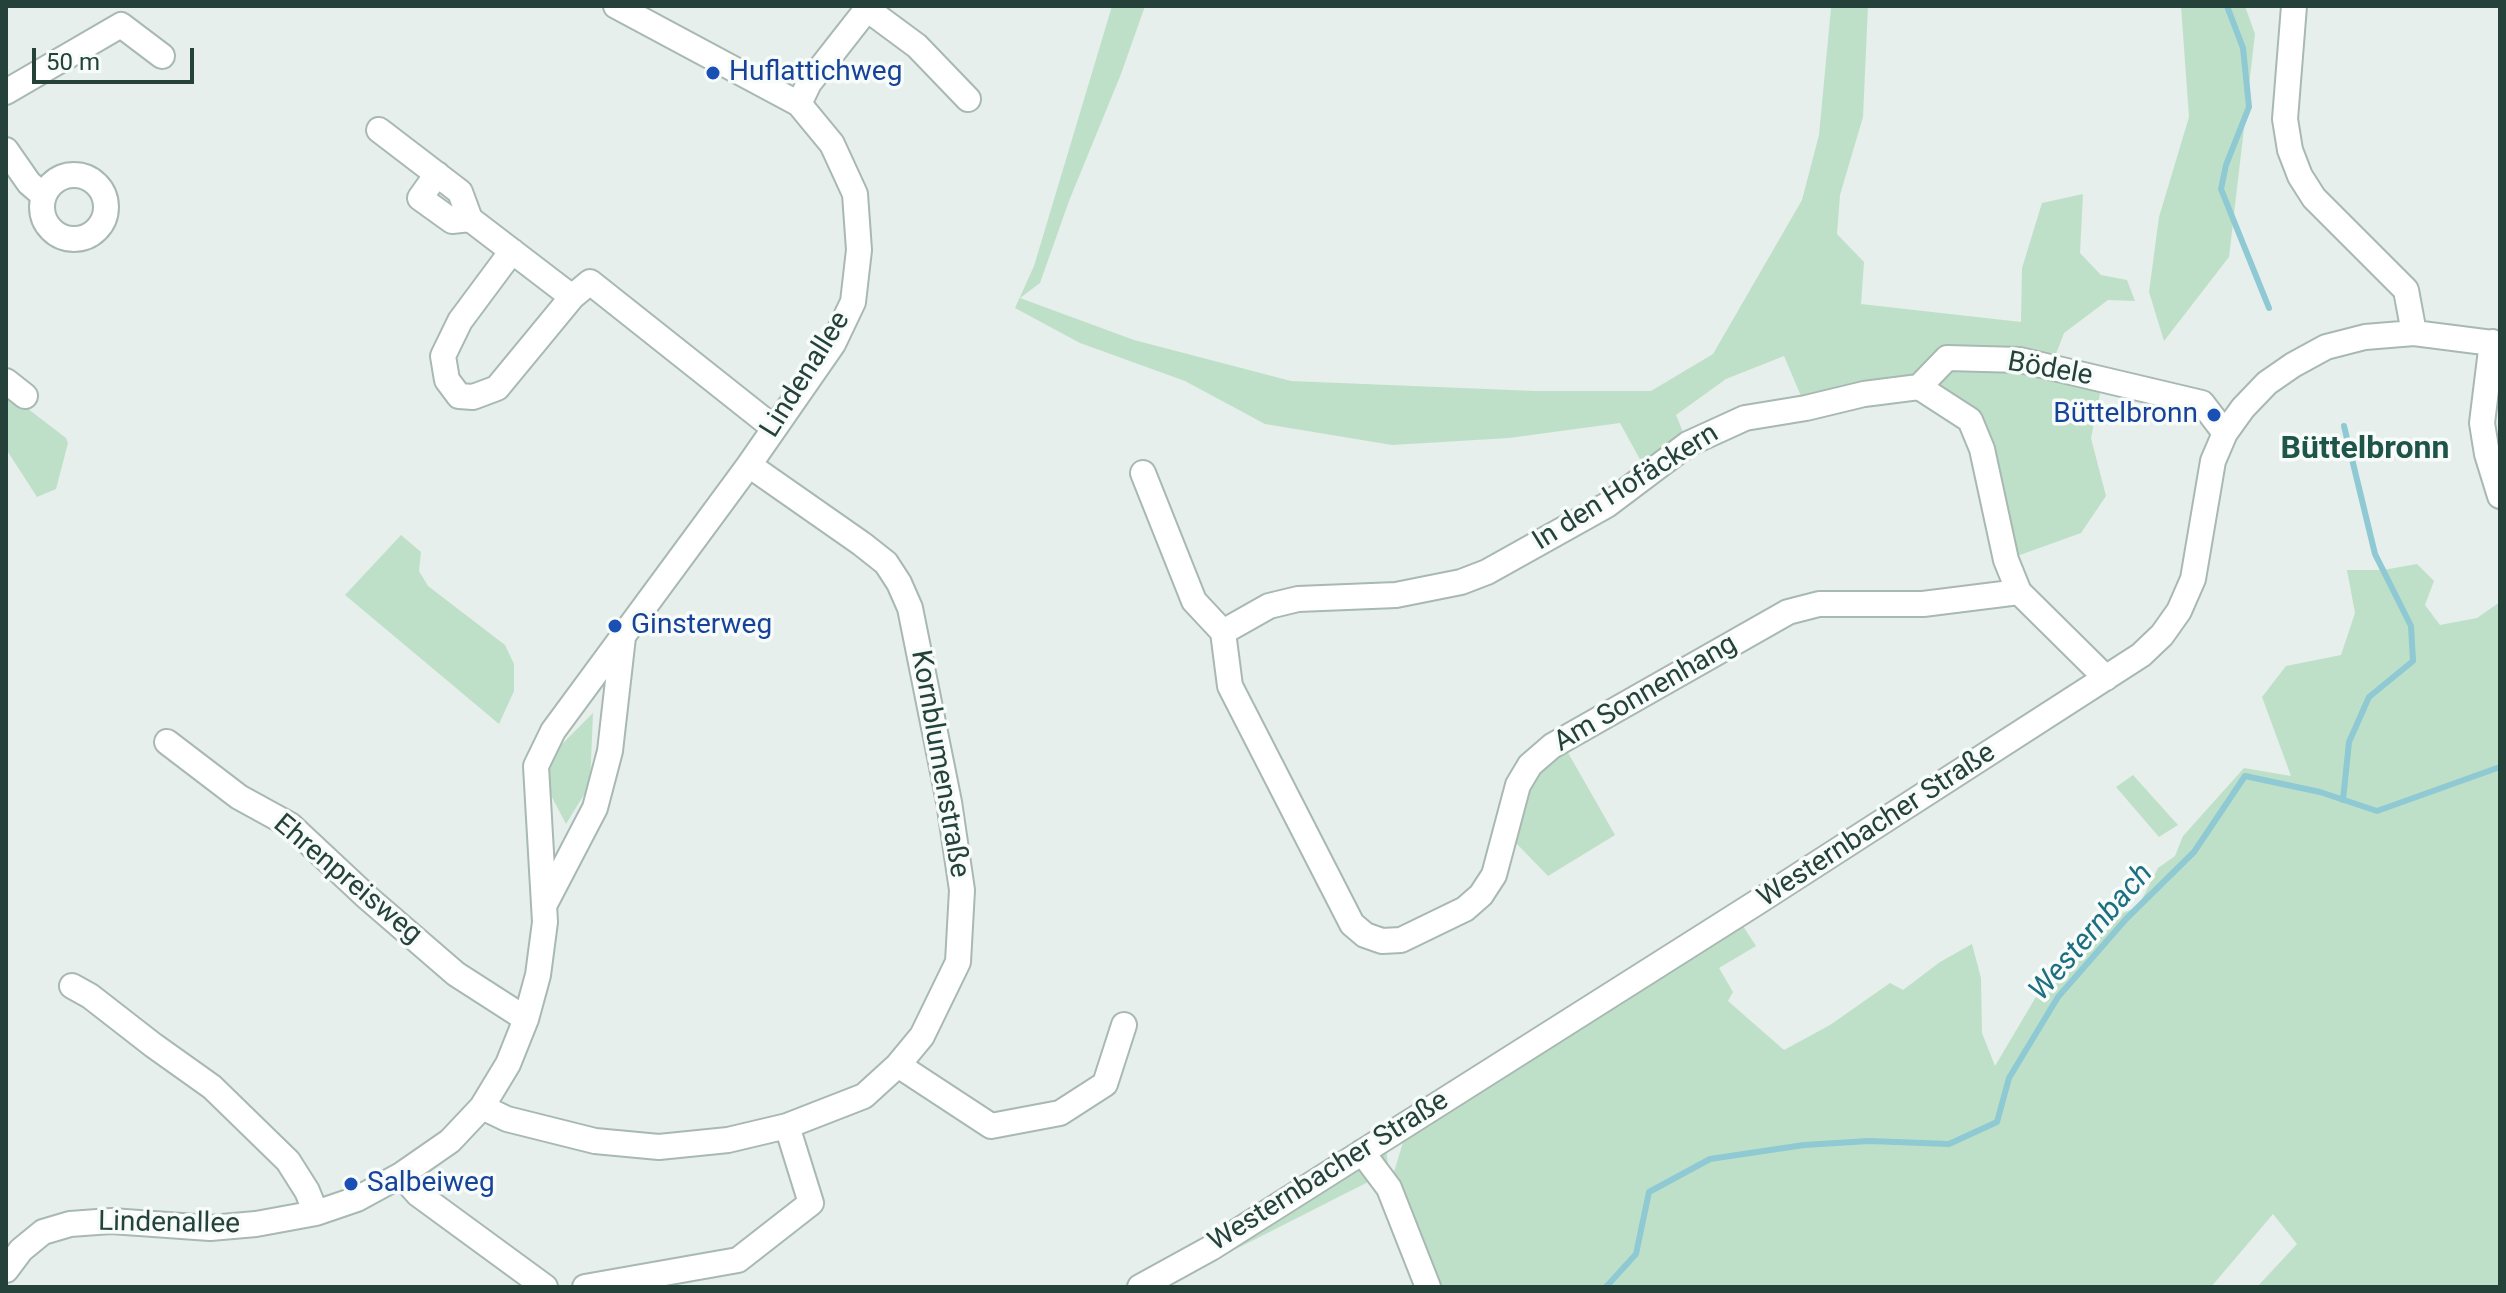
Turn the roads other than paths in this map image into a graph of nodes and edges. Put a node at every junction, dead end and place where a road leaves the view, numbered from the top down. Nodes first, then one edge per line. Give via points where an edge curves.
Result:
1 (616, 6) edge
2 (2294, 6) edge
3 (162, 56) dead end
4 (6, 92) edge
5 (968, 99) dead end
6 (799, 104) junction
7 (379, 130) dead end
8 (7, 154) edge
9 (43, 195) dead end
10 (512, 251) junction
11 (572, 297) junction
12 (2414, 333) junction
13 (2496, 343) edge
14 (1919, 387) junction
15 (774, 428) junction
16 (2225, 433) junction
17 (749, 465) junction
18 (1143, 473) dead end
19 (2500, 496) edge
20 (2019, 592) junction
21 (1223, 632) junction
22 (623, 635) junction
23 (2106, 678) junction
24 (167, 742) dead end
25 (545, 903) junction
26 (72, 986) dead end
27 (526, 1019) junction
28 (1124, 1025) dead end
29 (898, 1065) junction
30 (482, 1107) junction
31 (787, 1126) junction
32 (1362, 1152) junction
33 (401, 1175) junction
34 (316, 1213) junction
35 (6, 1270) edge
36 (545, 1287) edge
37 (585, 1287) edge
38 (1140, 1287) edge
39 (1428, 1287) edge

1 - 6 street, Lindenallee
2 - 12 street via 2285,119 2290,150 2314,198 2406,290
3 - 4 street via 121,25
5 - 6 street via 917,46 867,9 809,83
6 - 15 street, Lindenallee via 832,144 855,194 859,250 853,302 833,344
7 - 10 street via 460,192 470,219
8 - 9 street
10 - 11 street
10 - 11 street via 460,321 443,356 447,380 459,396 497,388
11 - 15 street via 590,282
12 - 13 street, Westernbacher Straße
12 - 16 street, Westernbacher Straße via 2326,347 2267,383
13 - 19 street via 2482,423
14 - 16 street, Bödele via 1947,358 2020,360 2202,403
14 - 20 street via 1970,420
14 - 21 street, In den Hofäckern via 1745,418 1688,444 1607,505 1461,582 1396,595 1298,599 1269,606
15 - 17 street, Lindenallee
16 - 23 street, Westernbacher Straße via 2213,461 2193,579 2179,611 2141,655
17 - 22 street, Lindenallee
17 - 29 street, Kornblumenstraße via 886,563 910,608 962,890 958,962 922,1036
18 - 21 street via 1194,601
20 - 21 street, Am Sonnenhang via 1923,604 1819,604 1788,612 1552,746 1530,765 1518,785 1494,875 1481,895 1465,909 1401,940 1382,941 1352,924 1230,686
20 - 23 street
22 - 25 street, Lindenallee via 610,751 595,808
22 - 25 street, Lindenallee via 553,731 536,766
23 - 32 street, Westernbacher Straße
24 - 27 street, Ehrenpreisweg via 239,797 290,825 456,974
25 - 27 street, Lindenallee via 538,975
26 - 34 street via 212,1087 288,1161
27 - 30 street, Lindenallee via 508,1064
28 - 29 street via 1105,1084 1060,1113 991,1126
29 - 31 street, Kornblumenstraße via 864,1096
30 - 31 street, Kornblumenstraße via 507,1119 595,1141 659,1147 728,1140
30 - 33 street, Lindenallee via 450,1141
31 - 37 street via 811,1203 738,1260
32 - 38 street, Westernbacher Straße
32 - 39 street via 1389,1188
33 - 34 street, Lindenallee
33 - 36 street via 418,1194
34 - 35 street, Lindenallee via 210,1228 111,1221 70,1224 43,1232

